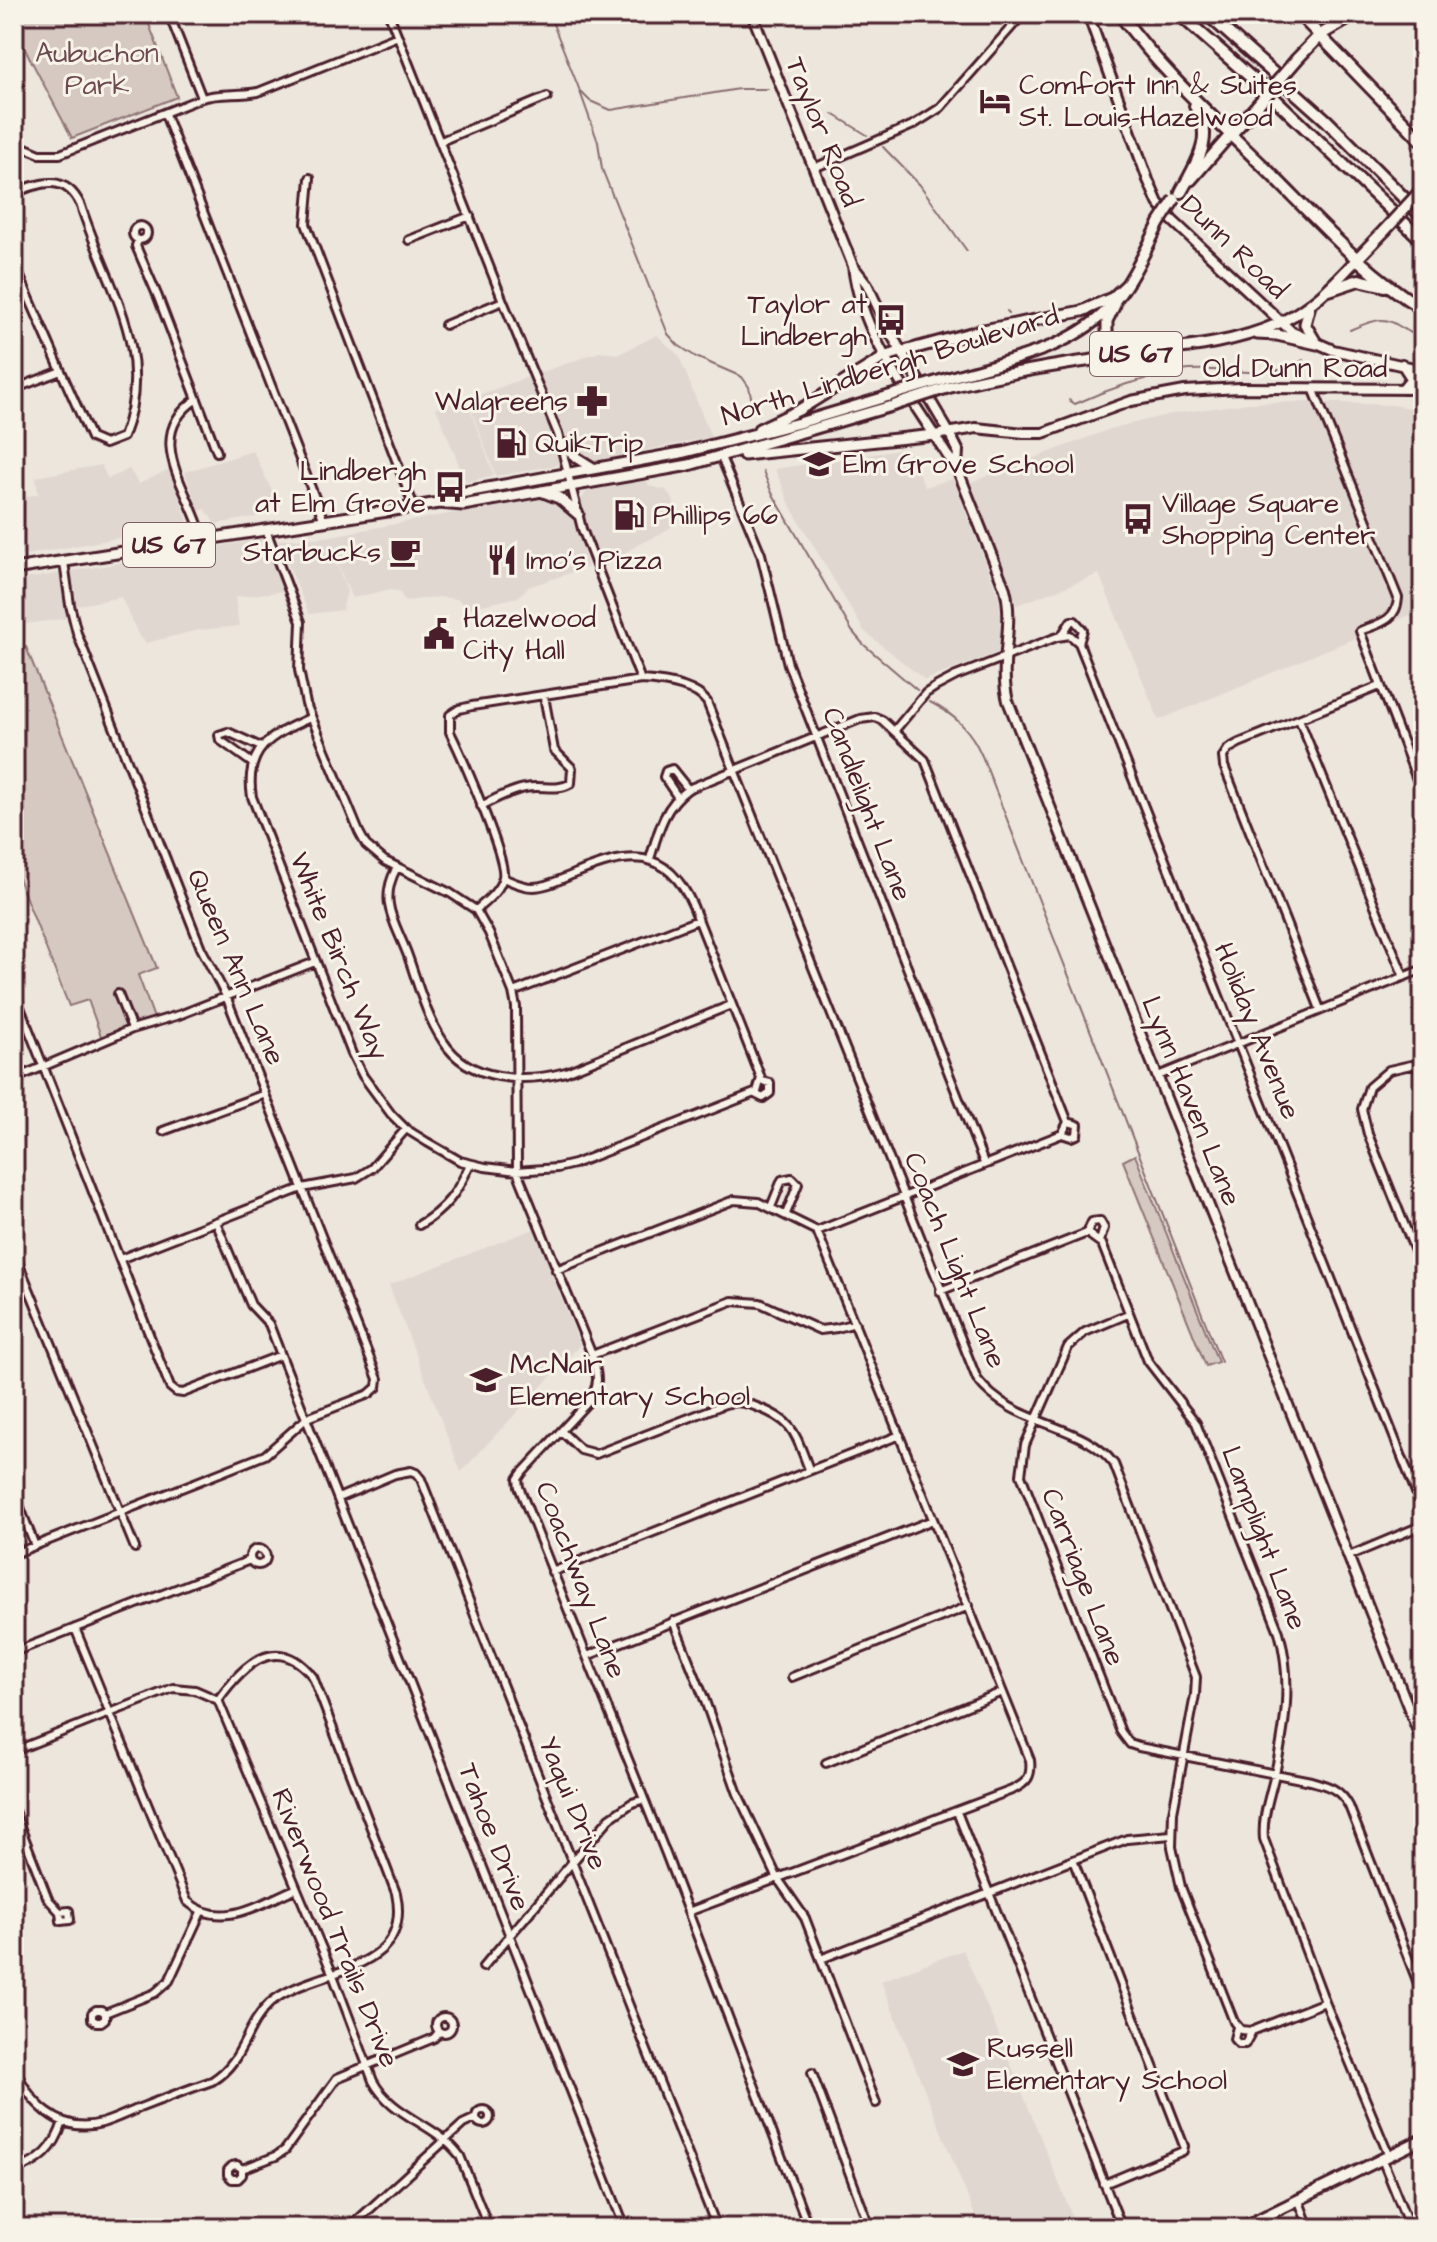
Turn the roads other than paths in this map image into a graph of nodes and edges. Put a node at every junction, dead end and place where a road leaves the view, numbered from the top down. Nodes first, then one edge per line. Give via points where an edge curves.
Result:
1 (169, 14) edge
2 (389, 14) edge
3 (1023, 14) edge
4 (1088, 14) edge
5 (1120, 14) edge
6 (1179, 14) edge
7 (1207, 14) edge
8 (1299, 14) edge
9 (1356, 14) edge
10 (755, 15) edge
11 (1320, 35) junction
12 (398, 36) junction
13 (1169, 73) junction
14 (547, 97) dead end
15 (202, 98) junction
16 (165, 114) junction
17 (1231, 134) junction
18 (441, 141) junction
19 (1423, 142) edge
20 (14, 143) edge
21 (814, 168) junction
22 (310, 178) dead end
23 (1422, 190) edge
24 (14, 193) edge
25 (1178, 195) junction
26 (470, 216) junction
27 (1423, 217) edge
28 (138, 240) dead end
29 (409, 240) dead end
30 (1423, 241) edge
31 (1357, 259) junction
32 (14, 263) edge
33 (853, 266) junction
34 (1377, 276) junction
35 (1126, 285) junction
36 (1391, 288) junction
37 (1329, 290) junction
38 (503, 301) junction
39 (1310, 305) junction
40 (1423, 309) edge
41 (1280, 322) junction
42 (445, 325) dead end
43 (1253, 334) junction
44 (1317, 344) junction
45 (900, 350) junction
46 (1143, 353) junction
47 (886, 356) junction
48 (1402, 363) junction
49 (1423, 370) edge
50 (61, 371) junction
51 (945, 384) junction
52 (1313, 388) junction
53 (1420, 388) edge
54 (14, 389) edge
55 (1401, 389) junction
56 (926, 391) joint
57 (910, 395) joint
58 (197, 399) junction
59 (892, 400) junction
60 (950, 434) junction
61 (935, 435) junction
62 (740, 439) junction
63 (561, 443) junction
64 (217, 452) dead end
65 (721, 457) junction
66 (593, 468) junction
67 (957, 468) junction
68 (569, 472) junction
69 (572, 485) junction
70 (538, 490) junction
71 (439, 503) junction
72 (414, 507) junction
73 (578, 514) junction
74 (324, 521) junction
75 (266, 530) junction
76 (203, 540) junction
77 (64, 562) junction
78 (14, 569) edge
79 (1062, 635) junction
80 (1079, 643) junction
81 (1006, 658) junction
82 (641, 680) junction
83 (1380, 686) junction
84 (544, 696) junction
85 (310, 718) junction
86 (1299, 719) junction
87 (895, 730) junction
88 (817, 735) junction
89 (261, 747) junction
90 (252, 763) junction
91 (734, 770) junction
92 (688, 789) junction
93 (1423, 795) edge
94 (677, 796) junction
95 (481, 806) junction
96 (650, 859) junction
97 (396, 869) junction
98 (503, 878) junction
99 (476, 910) junction
100 (698, 920) junction
101 (315, 962) junction
102 (1423, 969) edge
103 (1404, 977) junction
104 (14, 992) edge
105 (513, 992) junction
106 (118, 994) dead end
107 (226, 996) junction
108 (731, 1005) junction
109 (1320, 1009) junction
110 (132, 1029) junction
111 (1238, 1043) junction
112 (44, 1067) junction
113 (1423, 1069) edge
114 (1158, 1076) junction
115 (517, 1078) junction
116 (14, 1079) edge
117 (265, 1094) junction
118 (1068, 1122) junction
119 (406, 1129) junction
120 (163, 1131) dead end
121 (1062, 1134) junction
122 (984, 1163) junction
123 (470, 1164) junction
124 (517, 1171) junction
125 (302, 1188) junction
126 (903, 1197) junction
127 (771, 1207) junction
128 (786, 1214) junction
129 (216, 1222) junction
130 (419, 1225) dead end
131 (817, 1231) junction
132 (1087, 1233) junction
133 (1100, 1241) junction
134 (14, 1252) edge
135 (120, 1259) junction
136 (556, 1270) junction
137 (1423, 1271) edge
138 (940, 1291) junction
139 (1128, 1314) junction
140 (855, 1323) junction
141 (281, 1355) junction
142 (592, 1355) junction
143 (377, 1387) junction
144 (386, 1390) dead end
145 (176, 1392) junction
146 (172, 1400) dead end
147 (307, 1418) junction
148 (1035, 1420) junction
149 (561, 1431) junction
150 (900, 1435) junction
151 (809, 1469) junction
152 (14, 1492) edge
153 (338, 1498) junction
154 (1423, 1510) edge
155 (120, 1513) junction
156 (933, 1520) junction
157 (1423, 1525) edge
158 (35, 1546) junction
159 (135, 1548) dead end
160 (14, 1554) edge
161 (1349, 1556) junction
162 (250, 1560) dead end
163 (552, 1572) junction
164 (969, 1606) junction
165 (673, 1621) junction
166 (75, 1628) junction
167 (14, 1652) edge
168 (587, 1656) junction
169 (792, 1677) dead end
170 (1002, 1692) junction
171 (218, 1700) junction
172 (110, 1714) junction
173 (1423, 1744) edge
174 (14, 1751) edge
175 (1183, 1756) junction
176 (826, 1763) dead end
177 (1275, 1775) junction
178 (642, 1800) junction
179 (14, 1811) edge
180 (957, 1812) junction
181 (1171, 1835) junction
182 (1073, 1860) junction
183 (572, 1862) junction
184 (778, 1879) junction
185 (295, 1889) junction
186 (988, 1893) junction
187 (60, 1912) dead end
188 (201, 1912) junction
189 (688, 1912) junction
190 (509, 1935) junction
191 (821, 1959) junction
192 (483, 1967) dead end
193 (333, 1975) junction
194 (1423, 1996) edge
195 (1325, 2002) junction
196 (105, 2013) dead end
197 (1237, 2027) junction
198 (1252, 2031) junction
199 (439, 2032) dead end
200 (367, 2064) junction
201 (14, 2068) edge
202 (812, 2073) dead end
203 (876, 2103) dead end
204 (476, 2118) dead end
205 (63, 2122) junction
206 (1423, 2139) edge
207 (446, 2140) junction
208 (1386, 2157) junction
209 (242, 2169) dead end
210 (14, 2171) edge
211 (1104, 2184) junction
212 (1299, 2201) junction
213 (805, 2218) dead end
214 (349, 2228) edge
215 (489, 2228) edge
216 (625, 2228) edge
217 (717, 2228) edge
218 (870, 2228) edge
219 (1122, 2228) edge
220 (1241, 2228) edge
221 (1309, 2228) edge
222 (1410, 2228) edge

1 - 15 street
2 - 12 street
3 - 21 street via 940,108
4 - 41 street, Dunn Road via 1158,203
5 - 13 highway
6 - 30 highway
7 - 27 highway via 1326,120
8 - 11 highway
9 - 11 highway, North Lindbergh Boulevard / US 67
10 - 21 street, Taylor Road
11 - 17 highway, North Lindbergh Boulevard / US 67, bridge
11 - 19 highway
12 - 15 street via 258,92
12 - 18 street
13 - 17 highway
13 - 25 highway via 1197,110 1204,131 1201,155
14 - 18 street
15 - 16 street
16 - 20 street via 60,154 40,154
16 - 74 street
17 - 25 main road, North Lindbergh Boulevard / US 67
17 - 31 highway
18 - 26 street
21 - 33 street, Taylor Road
22 - 72 street via 306,224
23 - 31 highway, North Lindbergh Boulevard / US 67, bridge
24 - 50 street via 44,182 76,195 134,353 130,419 123,437 105,444 91,438
25 - 35 main road, North Lindbergh Boulevard / US 67, bridge
26 - 29 street
26 - 38 street
28 - 58 street
31 - 34 highway
31 - 37 main road, North Lindbergh Boulevard / US 67
32 - 50 street
33 - 45 street, Taylor Road
33 - 47 street, Taylor Road via 860,302
34 - 36 highway
34 - 37 highway via 1359,273
35 - 45 main road via 1082,311
35 - 46 main road via 1107,321 1107,338 1114,346
35 - 51 main road, North Lindbergh Boulevard / US 67 via 1112,305 1076,335
36 - 37 highway via 1359,280
36 - 40 highway
37 - 39 main road, North Lindbergh Boulevard / US 67
38 - 42 street
38 - 63 street
39 - 41 main road, North Lindbergh Boulevard / US 67
39 - 44 main road via 1305,324
41 - 43 main road, North Lindbergh Boulevard / US 67
41 - 44 street, Dunn Road
43 - 44 main road
43 - 46 main road, North Lindbergh Boulevard / US 67
44 - 48 street, Dunn Road
45 - 47 main road
45 - 56 street, Taylor Road
46 - 51 main road, North Lindbergh Boulevard / US 67
47 - 57 street, Taylor Road
47 - 62 main road
48 - 49 street, Dunn Road
48 - 55 street via 1411,378
50 - 54 street
51 - 59 main road, North Lindbergh Boulevard / US 67, bridge
52 - 55 street, Old Dunn Road
52 - 60 street, Old Dunn Road via 1185,391 1131,401 1043,433 990,428
52 - 83 street via 1398,598 1391,618 1360,631
53 - 55 street, Old Dunn Road
56 - 60 street, Lynn Haven Lane
57 - 61 street, Lynn Haven Lane
58 - 64 street
58 - 76 street via 176,420 170,445
59 - 62 main road, North Lindbergh Boulevard / US 67
59 - 65 main road, North Lindbergh Boulevard / US 67
60 - 61 street, Old Dunn Road
60 - 67 street, Lynn Haven Lane via 958,450
61 - 65 main road
61 - 67 street, Lynn Haven Lane
62 - 66 main road, North Lindbergh Boulevard / US 67
63 - 66 main road
63 - 68 street
65 - 69 main road, North Lindbergh Boulevard / US 67
65 - 88 street, Candlelight Lane via 761,554 788,664
66 - 68 main road, North Lindbergh Boulevard / US 67
67 - 81 street, Lynn Haven Lane via 1009,603
68 - 69 street
68 - 71 main road, North Lindbergh Boulevard / US 67 via 460,493
69 - 70 main road, North Lindbergh Boulevard / US 67
69 - 73 street
70 - 71 main road, North Lindbergh Boulevard / US 67 via 463,505
70 - 73 main road
71 - 72 main road, North Lindbergh Boulevard / US 67
72 - 74 main road, North Lindbergh Boulevard / US 67
73 - 82 street
74 - 75 main road, North Lindbergh Boulevard / US 67
75 - 76 main road, North Lindbergh Boulevard / US 67
75 - 85 street via 301,620 299,670
76 - 77 main road, North Lindbergh Boulevard / US 67
77 - 78 main road, North Lindbergh Boulevard / US 67
77 - 107 street, Queen Ann Lane via 77,633 201,948
79 - 80 street
79 - 80 street via 1075,621 1083,630
79 - 81 street
80 - 111 street, Holiday Avenue
81 - 87 street via 926,693
81 - 114 street, Lynn Haven Lane via 1008,701
82 - 84 street
82 - 91 street, Coach Light Lane via 702,695
83 - 86 street
83 - 93 street
84 - 95 street via 554,750 572,768 571,783 524,788
84 - 95 street via 464,708 450,715 450,732
85 - 89 street
85 - 97 street via 366,845
86 - 103 street
86 - 109 street via 1239,743 1223,757
87 - 88 street via 875,717
87 - 118 street via 925,760
88 - 91 street
88 - 122 street, Candlelight Lane
89 - 90 street
89 - 90 street via 228,732 219,735
90 - 101 street, White Birch Way via 252,797
91 - 92 street
91 - 126 street, Coach Light Lane
92 - 94 street
92 - 94 street via 672,769 666,771 664,777
94 - 96 street
95 - 98 street
96 - 98 street via 615,859 542,887
96 - 100 street via 679,880
97 - 99 street
97 - 115 street via 388,908 444,1044 479,1071
98 - 99 street
99 - 105 street, Coachway Lane
100 - 105 street
100 - 108 street
101 - 107 street
101 - 119 street, White Birch Way via 363,1076
102 - 103 street
103 - 109 street
104 - 112 street
105 - 115 street, Coachway Lane
106 - 110 street
107 - 110 street
107 - 117 street, Queen Ann Lane
108 - 115 street via 566,1072
108 - 124 street, White Birch Way via 759,1088 574,1164
109 - 111 street
110 - 112 street
111 - 114 street
111 - 154 street, Holiday Avenue
112 - 116 street
112 - 135 street
113 - 137 street via 1411,1065 1389,1070 1369,1087 1362,1109
114 - 161 street, Lynn Haven Lane
115 - 124 street, Coachway Lane
117 - 120 street
117 - 125 street, Queen Ann Lane
118 - 121 street
118 - 121 street via 1078,1125 1077,1135
119 - 123 street, White Birch Way
119 - 125 street via 365,1174
121 - 122 street
122 - 126 street
123 - 124 street, White Birch Way
123 - 130 street via 444,1208
124 - 136 street, Coachway Lane
125 - 129 street
125 - 143 street, Queen Ann Lane
126 - 131 street
126 - 138 street, Coach Light Lane
127 - 128 street
127 - 128 street via 782,1180 792,1178 798,1184
127 - 136 street via 734,1200
128 - 131 street
129 - 135 street
129 - 141 street, Tahoe Drive via 251,1305 269,1324
131 - 140 street
132 - 133 street
132 - 133 street via 1092,1222 1100,1221
132 - 138 street
133 - 139 street, Lamplight Lane
134 - 155 street
135 - 145 street
136 - 142 street, Coachway Lane
138 - 148 street, Coach Light Lane via 977,1379 1003,1405
139 - 148 street, Carriage Lane via 1085,1332 1068,1347
139 - 177 street, Lamplight Lane via 1152,1369 1196,1423 1279,1632 1287,1700
140 - 142 street via 820,1330 760,1303 732,1301
140 - 150 street
141 - 145 street
141 - 147 street, Tahoe Drive
142 - 149 street, Coachway Lane via 596,1391
143 - 144 street
143 - 147 street
145 - 146 street
147 - 153 street, Tahoe Drive
147 - 155 street via 265,1455
148 - 175 street, Coach Light Lane via 1100,1448 1114,1464 1196,1677
148 - 175 street, Carriage Lane via 1023,1455 1023,1484 1121,1732 1130,1744
149 - 151 street via 581,1450 596,1454 725,1404 745,1402 789,1423
149 - 163 street, Coachway Lane via 518,1479
150 - 151 street
150 - 156 street
151 - 163 street
152 - 158 street
153 - 183 street, Yaqui Drive via 404,1471 421,1479
153 - 190 street, Tahoe Drive
155 - 158 street
155 - 159 street
156 - 164 street
156 - 165 street
157 - 161 street
158 - 160 street
161 - 173 street, Lynn Haven Lane
162 - 166 street
163 - 168 street, Coachway Lane
164 - 169 street
164 - 170 street
165 - 168 street
165 - 184 street via 738,1794
166 - 167 street
166 - 172 street
168 - 178 street, Coachway Lane
170 - 176 street
170 - 180 street via 1030,1760 1030,1777 1025,1784
171 - 172 street via 173,1688
171 - 185 street, Riverwood Trails Drive
171 - 193 street via 234,1677 264,1657 294,1660 318,1685 399,1906 386,1945 368,1960
172 - 174 street
172 - 188 street via 181,1892
175 - 177 street, Carriage Lane
175 - 181 street, Coach Light Lane
177 - 194 street, Carriage Lane via 1329,1786 1345,1799
177 - 195 street, Lamplight Lane via 1265,1814 1266,1847
178 - 183 street via 610,1818
178 - 189 street, Coachway Lane
179 - 187 street via 48,1899
180 - 184 street
180 - 186 street
181 - 182 street via 1127,1839
181 - 197 street, Coach Light Lane via 1176,1870
182 - 186 street
182 - 211 street via 1184,2146 1183,2151
183 - 190 street
183 - 217 street, Yaqui Drive
184 - 189 street
184 - 191 street via 805,1918
185 - 188 street via 233,1915
185 - 193 street, Riverwood Trails Drive
186 - 191 street
186 - 211 street
188 - 196 street via 169,1981 155,1993
189 - 213 street, Coachway Lane
190 - 192 street
190 - 216 street, Tahoe Drive
191 - 203 street
193 - 200 street, Riverwood Trails Drive
193 - 205 street via 289,1991 267,2006 233,2064 212,2081 102,2123
195 - 198 street
195 - 208 street, Lamplight Lane
197 - 198 street
197 - 198 street via 1234,2039 1239,2044 1245,2044
199 - 200 street
200 - 207 street, Riverwood Trails Drive via 387,2101
200 - 209 street via 331,2083 285,2150
201 - 205 street via 35,2103
202 - 218 street
204 - 207 street
205 - 210 street via 46,2154
206 - 208 main road
207 - 214 street
207 - 215 street, Riverwood Trails Drive via 460,2156
208 - 212 main road
208 - 222 street, Lamplight Lane
211 - 219 street
212 - 220 main road
212 - 221 street

